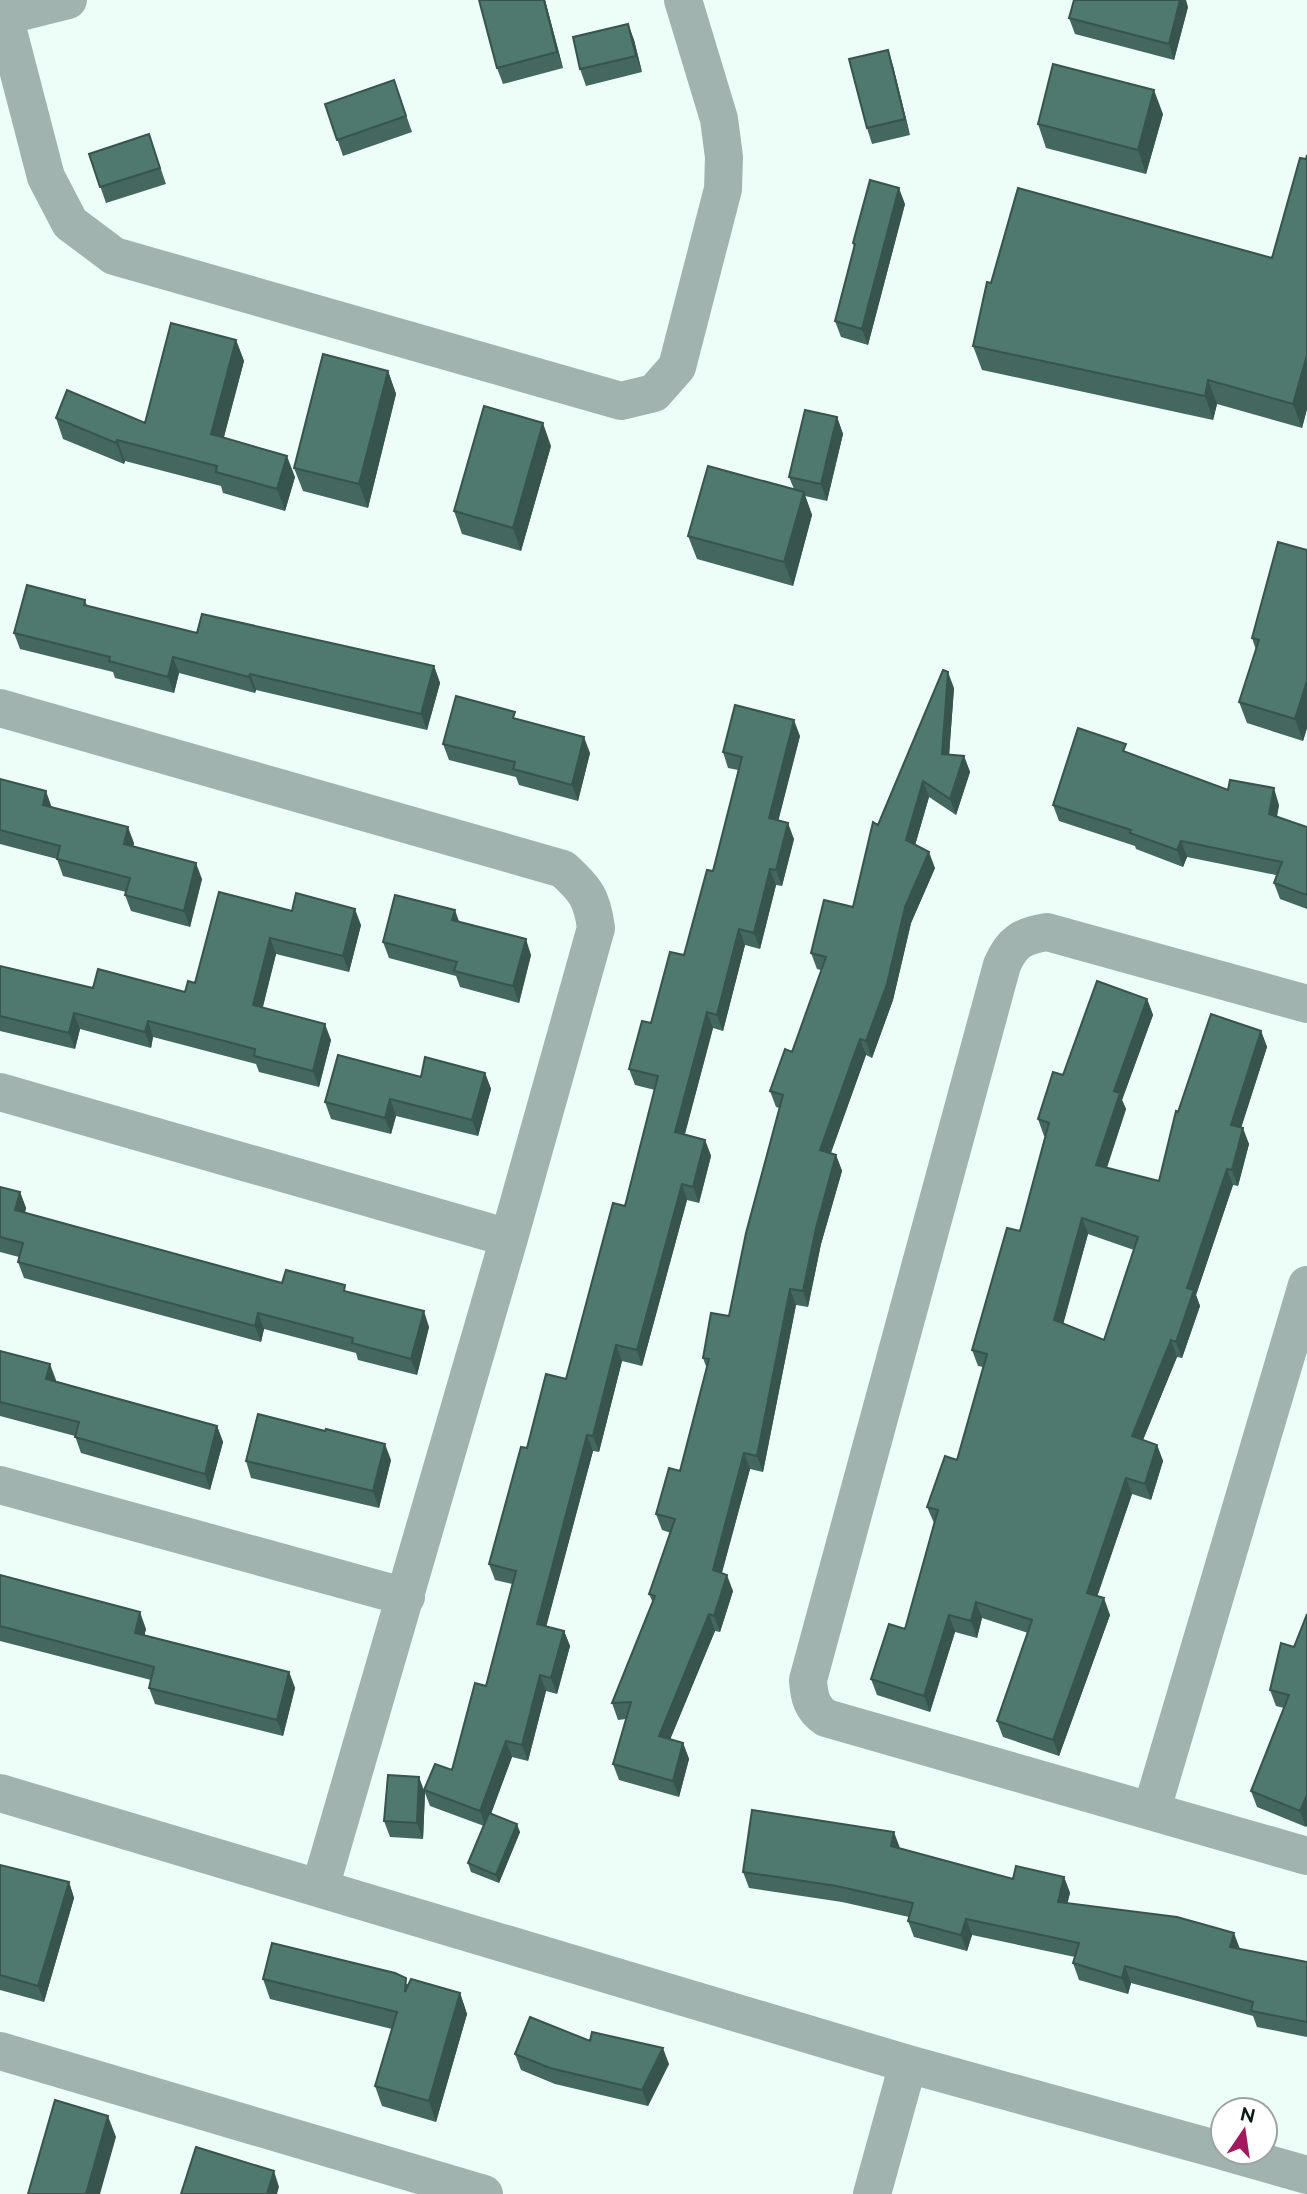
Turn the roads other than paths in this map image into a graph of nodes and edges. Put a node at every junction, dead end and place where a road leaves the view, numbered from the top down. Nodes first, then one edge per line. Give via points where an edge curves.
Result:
1 (68, 0) edge
2 (683, 0) edge
3 (2, 8) edge
4 (0, 708) edge
5 (1307, 1004) edge
6 (0, 1092) edge
7 (509, 1238) junction
8 (1307, 1285) edge
9 (0, 1485) edge
10 (406, 1597) junction
11 (0, 1793) edge
12 (1152, 1809) junction
13 (1307, 1856) edge
14 (320, 1888) junction
15 (0, 2051) edge
16 (908, 2063) junction
17 (1209, 2148) edge
18 (1275, 2166) edge
19 (1307, 2175) edge
20 (484, 2194) edge
21 (872, 2194) edge

1 - 3 street
2 - 3 street via 719,119 723,189 677,367 654,393 621,401 114,256 70,223 46,177
4 - 7 street via 564,869 582,886 593,903 596,928
5 - 12 street via 1047,932 1011,944 808,1680 811,1702 826,1718
6 - 7 street
7 - 10 street
8 - 12 street
9 - 10 street
10 - 14 street
11 - 14 street
12 - 13 street
14 - 16 street
15 - 20 street
16 - 17 street
16 - 21 street
18 - 19 street

